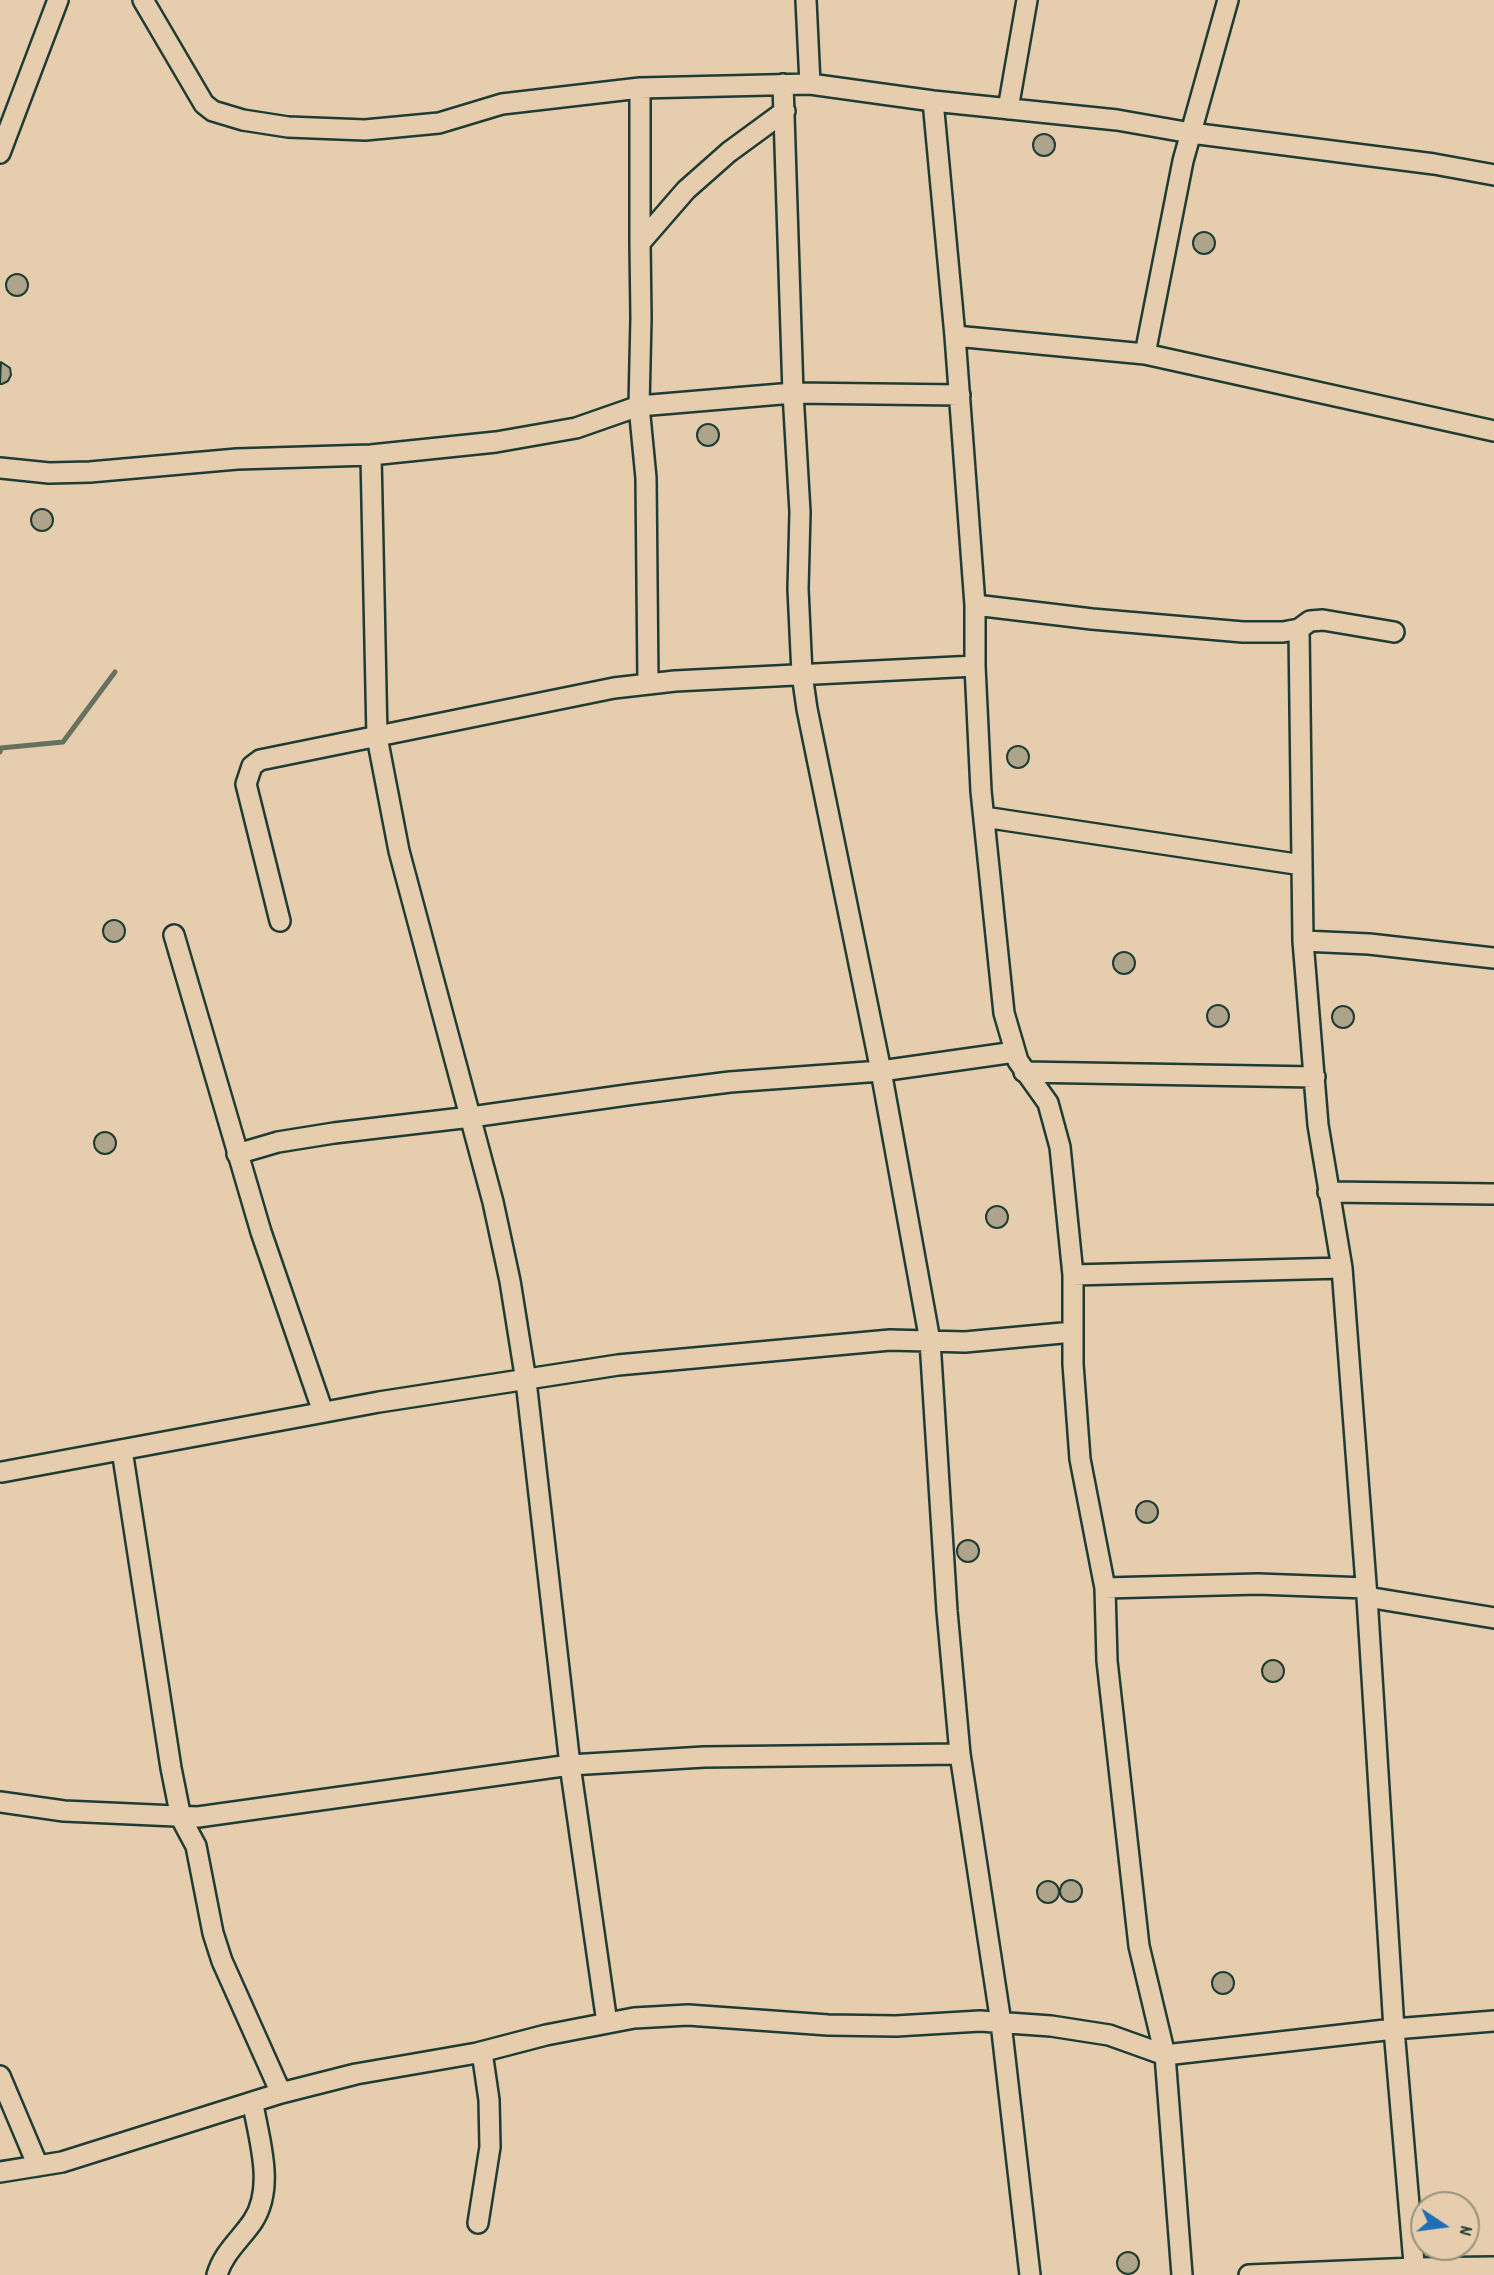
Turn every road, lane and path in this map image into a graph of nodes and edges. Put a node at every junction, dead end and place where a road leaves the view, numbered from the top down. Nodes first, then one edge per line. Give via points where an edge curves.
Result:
1 (58, 0) edge
2 (143, 0) edge
3 (806, 0) edge
4 (1027, 0) edge
5 (1228, 0) edge
6 (783, 84) junction
7 (810, 84) junction
8 (640, 88) junction
9 (933, 101) junction
10 (1008, 109) junction
11 (785, 111) junction
12 (1191, 133) junction
13 (0, 153) edge
14 (1494, 175) edge
15 (640, 243) junction
16 (955, 336) junction
17 (1145, 354) junction
18 (793, 393) junction
19 (960, 395) junction
20 (639, 406) junction
21 (1494, 431) edge
22 (371, 455) junction
23 (0, 468) edge
24 (975, 605) junction
25 (1299, 629) junction
26 (1394, 632) dead end
27 (975, 666) junction
28 (802, 674) junction
29 (648, 684) junction
30 (377, 737) junction
31 (984, 817) junction
32 (1302, 865) junction
33 (280, 921) dead end
34 (174, 934) dead end
35 (1303, 941) junction
36 (1494, 958) edge
37 (1015, 1052) junction
38 (881, 1071) junction
39 (1024, 1072) junction
40 (1315, 1077) junction
41 (471, 1117) junction
42 (237, 1154) junction
43 (1328, 1192) junction
44 (1494, 1194) edge
45 (1342, 1268) junction
46 (1073, 1275) junction
47 (1073, 1332) junction
48 (930, 1341) junction
49 (526, 1381) junction
50 (323, 1412) junction
51 (122, 1450) junction
52 (2, 1472) dead end
53 (1105, 1588) junction
54 (1367, 1593) junction
55 (1494, 1618) edge
56 (960, 1754) junction
57 (570, 1765) junction
58 (0, 1802) edge
59 (181, 1818) junction
60 (1494, 2021) edge
61 (607, 2023) junction
62 (1001, 2023) junction
63 (1394, 2029) junction
64 (482, 2052) junction
65 (1165, 2055) junction
66 (0, 2076) edge
67 (281, 2093) junction
68 (253, 2104) junction
69 (37, 2165) junction
70 (0, 2172) edge
71 (478, 2223) dead end
72 (1494, 2267) edge
73 (1415, 2271) edge
74 (217, 2275) edge
75 (1030, 2275) edge
76 (1182, 2275) edge
77 (1250, 2275) edge

1 - 13 street
2 - 8 street via 204,104 243,120 300,128 396,128 439,123 502,104
3 - 7 street
4 - 10 street
5 - 12 street
6 - 7 street
6 - 8 street
6 - 11 street
7 - 9 street
8 - 15 street
9 - 10 street
9 - 16 street
10 - 12 street
11 - 15 street via 686,190
11 - 18 street
12 - 14 street
12 - 17 street
15 - 20 street
16 - 17 street
16 - 19 street
17 - 21 street
18 - 19 street
18 - 20 street
18 - 28 street
19 - 24 street
20 - 22 street via 576,428
20 - 29 street via 646,478
22 - 23 street via 237,459 90,472
22 - 30 street
24 - 25 street via 1170,627 1243,632
24 - 27 street
25 - 26 street via 1322,620
25 - 32 street
27 - 28 street
27 - 31 street
28 - 29 street
28 - 38 street
29 - 30 street
30 - 33 street via 260,760 252,766 247,793
30 - 41 street via 399,851
31 - 32 street
31 - 37 street via 1004,1013
32 - 35 street
34 - 42 street
35 - 36 street
35 - 40 street
37 - 38 street
37 - 39 street
38 - 41 street via 730,1082
38 - 48 street
39 - 40 street
39 - 46 street via 1048,1103 1059,1146
40 - 43 street
41 - 42 street via 278,1142
41 - 49 street via 510,1282
42 - 50 street
43 - 44 street
43 - 45 street
45 - 46 street
45 - 54 street
46 - 47 street
47 - 48 street
47 - 53 street via 1080,1459
48 - 49 street via 890,1340 618,1365
48 - 56 street
49 - 50 street
49 - 57 street
50 - 51 street
51 - 52 street
51 - 59 street
53 - 54 street via 1258,1584
53 - 65 street via 1107,1661 1139,1946
54 - 55 street
54 - 63 street
56 - 57 street via 704,1757
56 - 62 street
57 - 59 street
57 - 61 street
58 - 59 street
59 - 67 street via 196,1846 222,1961
60 - 63 street
61 - 62 street via 688,2015 828,2025
61 - 64 street
62 - 65 street via 1109,2035
62 - 75 street
63 - 65 street
63 - 73 street
64 - 67 street via 356,2074
64 - 71 street via 490,2133
65 - 76 street
66 - 69 street
67 - 68 street
68 - 69 street via 94,2153
68 - 74 street via 263,2161 261,2205
69 - 70 street
72 - 73 street
73 - 77 street

